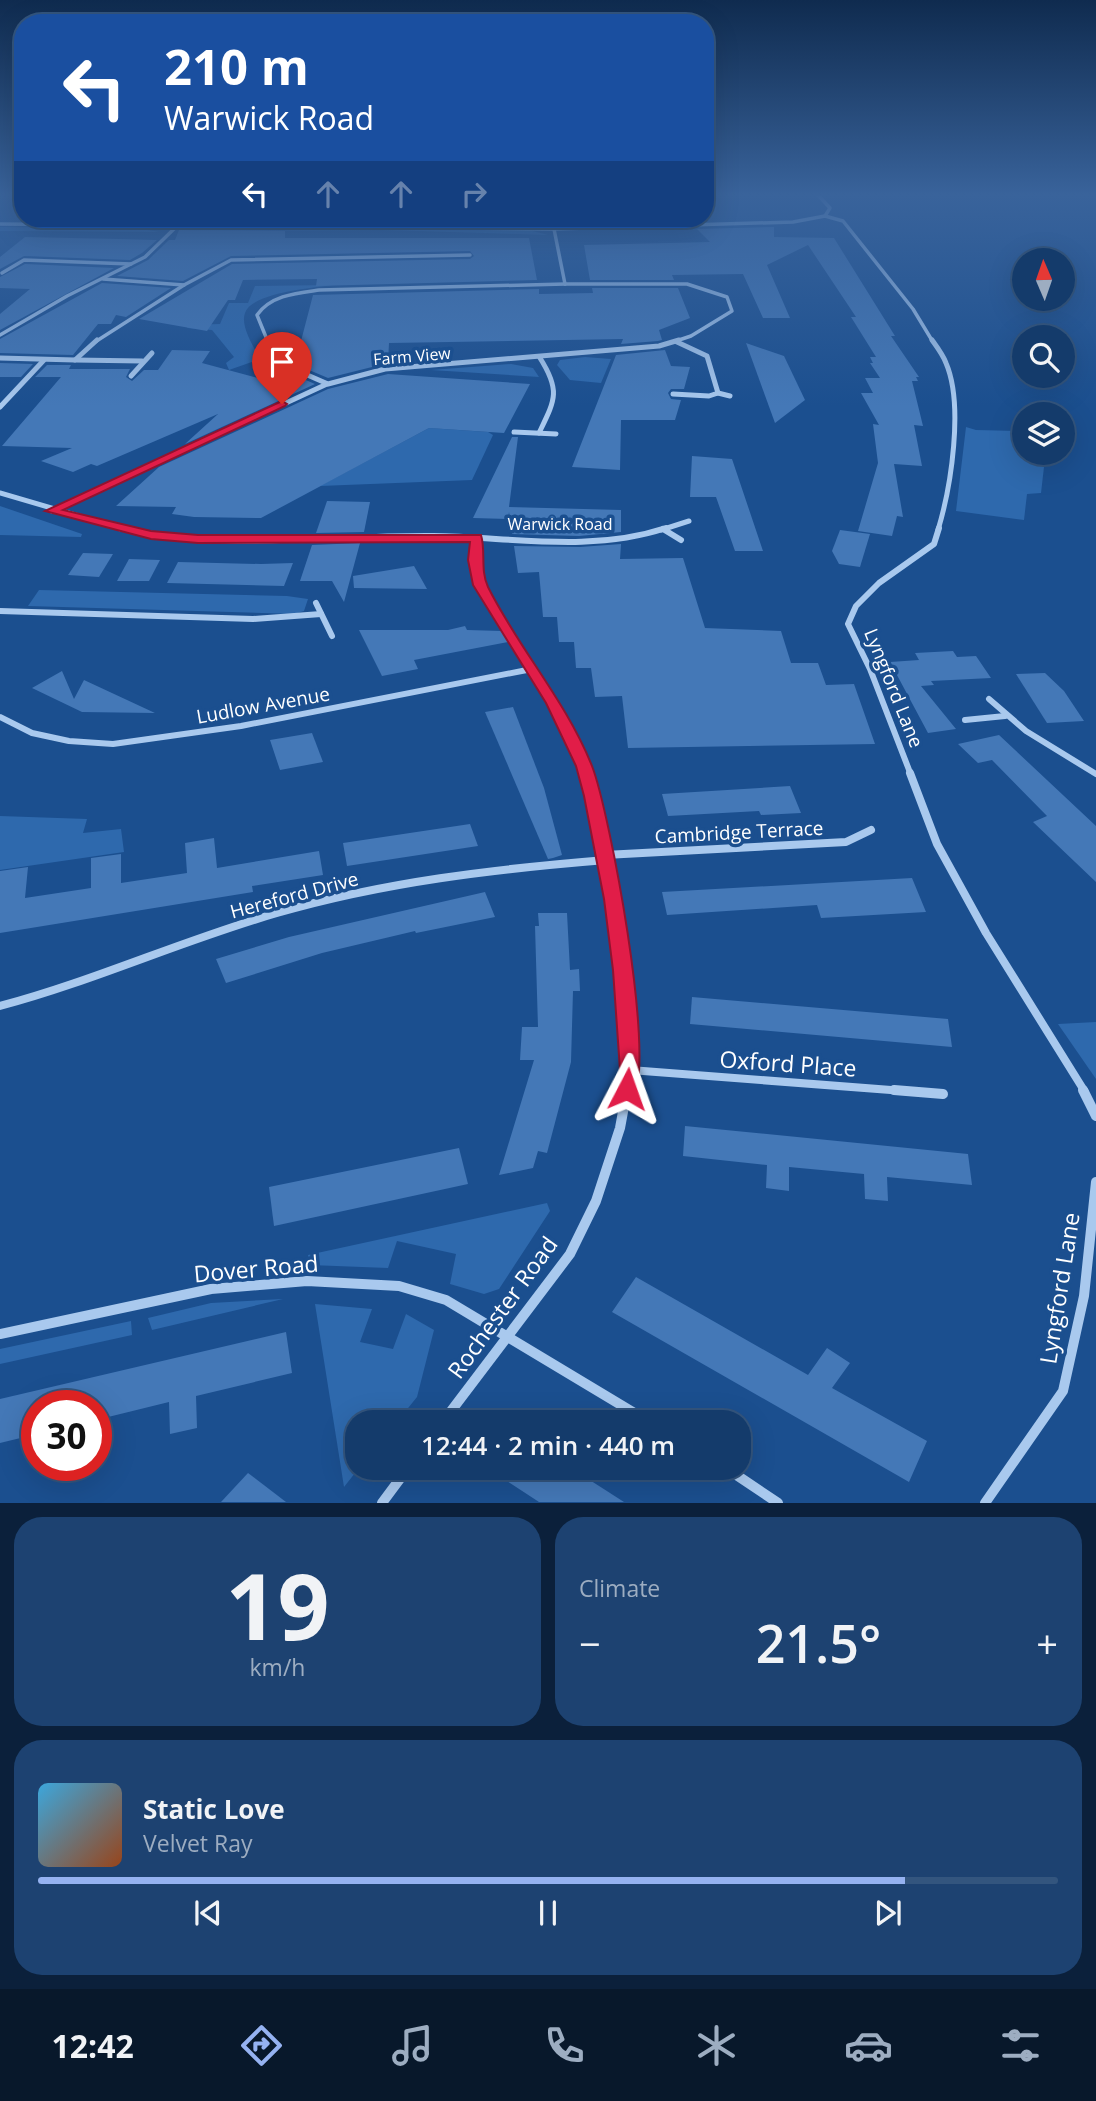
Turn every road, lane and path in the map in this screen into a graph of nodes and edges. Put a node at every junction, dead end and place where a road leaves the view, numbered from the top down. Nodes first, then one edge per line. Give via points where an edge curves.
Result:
1 (15, 265) edge
2 (130, 265) edge
3 (226, 265) edge
4 (561, 265) edge
5 (878, 265) edge
6 (2, 273) dead end
7 (102, 279) junction
8 (565, 284) junction
9 (184, 285) junction
10 (0, 328) edge
11 (9, 329) junction
12 (0, 335) edge
13 (676, 342) junction
14 (152, 353) dead end
15 (0, 358) edge
16 (540, 358) junction
17 (44, 360) junction
18 (75, 360) junction
19 (142, 361) junction
20 (131, 376) dead end
21 (328, 384) junction
22 (718, 393) junction
23 (673, 394) dead end
24 (730, 396) dead end
25 (0, 407) edge
26 (514, 432) dead end
27 (539, 433) junction
28 (556, 434) dead end
29 (0, 493) edge
30 (52, 511) junction
31 (689, 521) dead end
32 (663, 529) junction
33 (476, 538) junction
34 (681, 540) dead end
35 (316, 603) dead end
36 (0, 610) edge
37 (321, 614) junction
38 (332, 636) dead end
39 (532, 669) junction
40 (989, 699) dead end
41 (1005, 716) junction
42 (0, 718) edge
43 (965, 720) dead end
44 (1096, 774) edge
45 (871, 831) dead end
46 (606, 858) junction
47 (0, 1006) edge
48 (630, 1070) junction
49 (943, 1094) dead end
50 (1096, 1116) edge
51 (1096, 1182) edge
52 (0, 1334) edge
53 (508, 1335) junction
54 (452, 1410) edge
55 (630, 1410) edge
56 (399, 1480) edge
57 (744, 1480) edge
58 (382, 1503) edge
59 (778, 1503) edge
60 (985, 1503) edge

1 - 6 street
2 - 7 street
3 - 9 street
4 - 8 street
5 - 50 street, Lyngford Lane via 947,363 955,412 946,504 934,544 879,583 856,606 848,624 937,844
7 - 9 street
7 - 11 street
8 - 13 street, Farm View via 677,284 727,297 732,311
8 - 21 street, Farm View via 318,290 262,307 257,315 279,361
9 - 18 street via 86,347
10 - 11 street
11 - 12 street
13 - 16 street, Farm View
13 - 22 street via 707,356
14 - 19 street
15 - 17 street
16 - 21 street, Farm View via 385,369
16 - 27 street via 554,378 557,392
17 - 18 street
17 - 25 street
18 - 19 street
19 - 20 street
21 - 30 street
22 - 23 street
22 - 24 street
26 - 27 street
27 - 28 street
29 - 30 street, Warwick Road
30 - 33 street, Warwick Road via 151,535 198,539
31 - 32 street, Warwick Road
32 - 33 street, Warwick Road via 589,541
32 - 34 street
33 - 39 street, Rochester Road via 480,585
35 - 37 street
36 - 37 street via 253,619
37 - 38 street
39 - 42 street, Ludlow Avenue via 241,726 113,744 32,733
39 - 46 street, Rochester Road via 584,766
40 - 41 street
41 - 43 street
41 - 44 street via 1048,748
45 - 46 street, Cambridge Terrace via 846,842
46 - 47 street, Hereford Drive via 414,881 290,910
46 - 48 street, Rochester Road via 623,970
48 - 49 street, Oxford Place
48 - 53 street, Rochester Road via 620,1128 596,1201 569,1254
51 - 60 street, Lyngford Lane via 1084,1296 1063,1391
52 - 53 street, Dover Road via 211,1289 307,1281 399,1286 446,1300
53 - 54 street, Rochester Road
53 - 55 street, Dover Road
56 - 58 street
57 - 59 street

